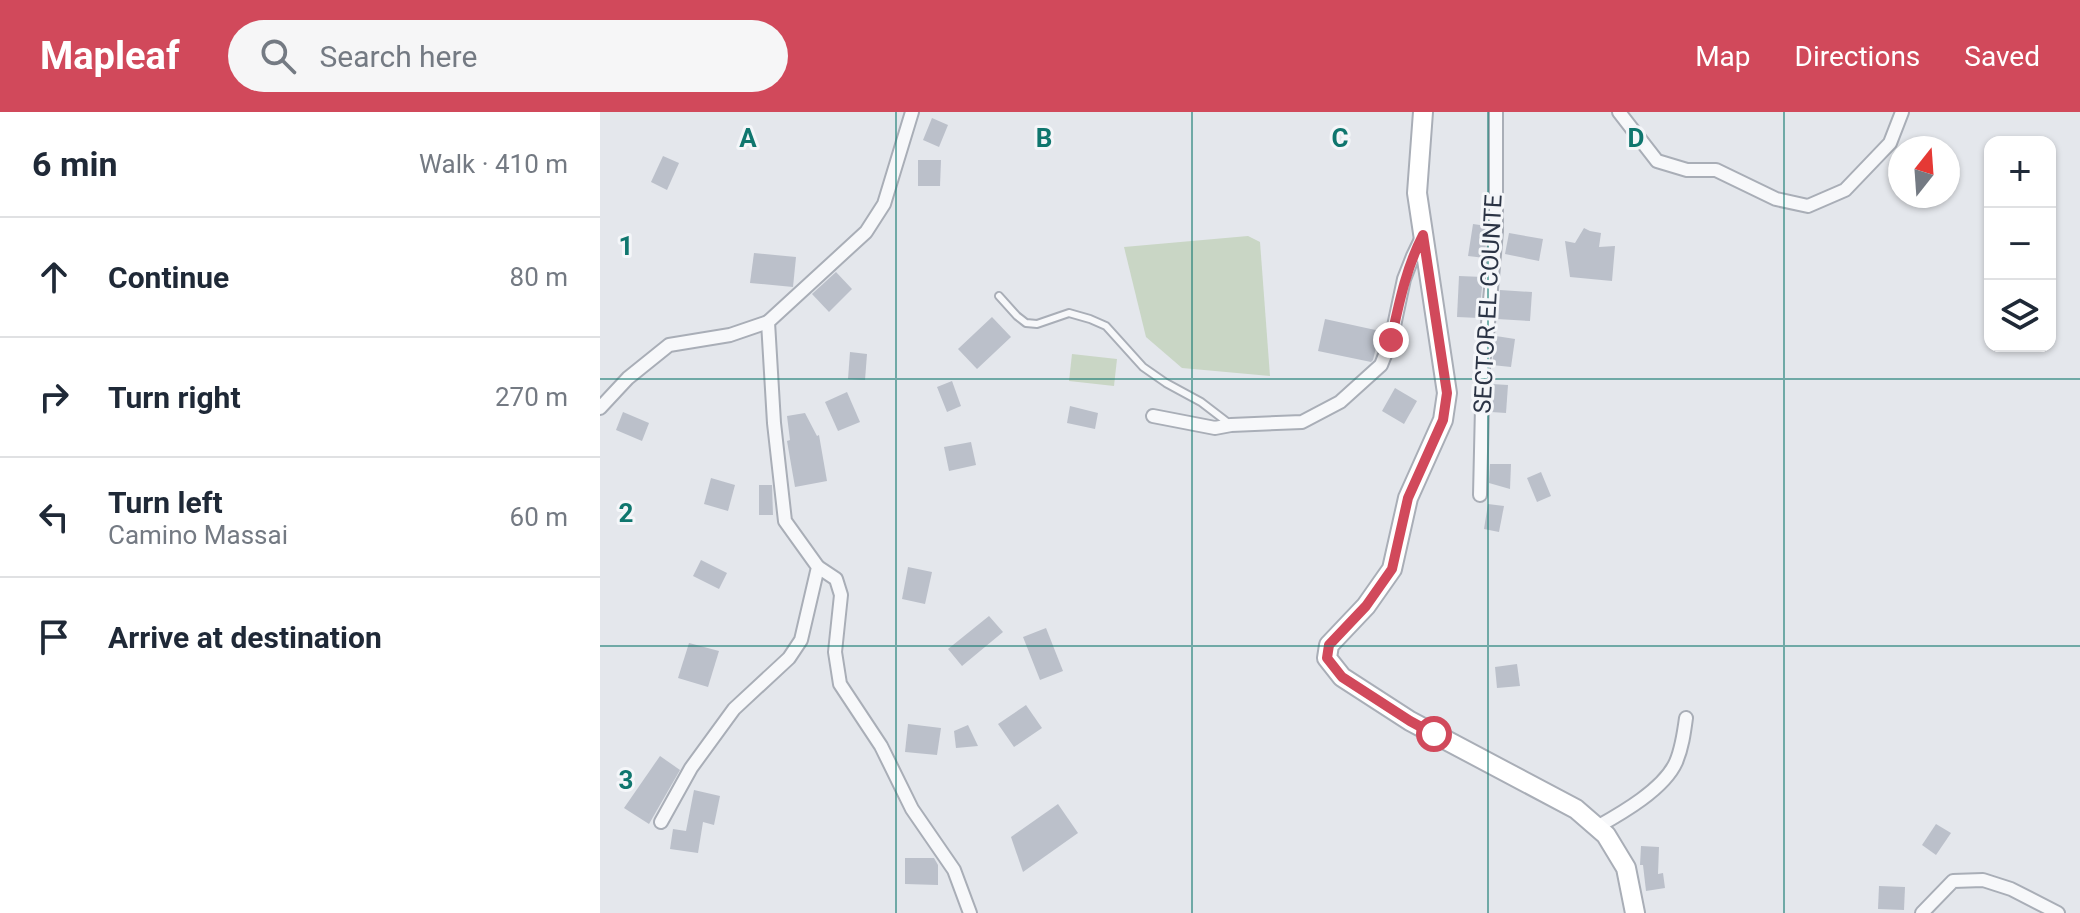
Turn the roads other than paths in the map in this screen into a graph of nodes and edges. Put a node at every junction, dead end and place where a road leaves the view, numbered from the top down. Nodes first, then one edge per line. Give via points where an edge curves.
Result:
1 (912, 112) edge
2 (1423, 112) edge
3 (1496, 112) edge
4 (1619, 112) edge
5 (1902, 112) edge
6 (1423, 235) junction
7 (999, 296) dead end
8 (768, 322) junction
9 (600, 408) edge
10 (1153, 416) dead end
11 (1231, 425) junction
12 (1480, 495) dead end
13 (818, 567) junction
14 (1686, 718) dead end
15 (661, 822) dead end
16 (1597, 827) junction
17 (970, 913) edge
18 (1635, 913) edge
19 (1922, 913) edge
20 (2058, 913) edge

1 - 8 street via 884,204 866,232
2 - 6 street via 1417,193
3 - 12 street, SECTOR EL COUNTE via 1496,231 1483,363
4 - 5 street via 1657,161 1687,170 1716,170 1776,199 1808,206 1845,190 1890,143
6 - 11 street via 1404,279 1381,365 1340,402 1302,422
6 - 16 street via 1447,393 1443,420 1408,498 1392,569 1329,645 1327,658 1342,677 1410,721 1576,809
7 - 11 lane via 1026,323 1069,313 1106,326 1143,367
8 - 9 street via 730,335 669,345
8 - 13 street via 785,521
10 - 11 street via 1215,428
13 - 15 street via 801,640 734,709 691,768
13 - 17 street via 836,579 841,595 835,652 840,684 954,870
14 - 16 street via 1683,742 1669,773
16 - 18 street via 1626,868
19 - 20 street via 1953,881 1983,880

